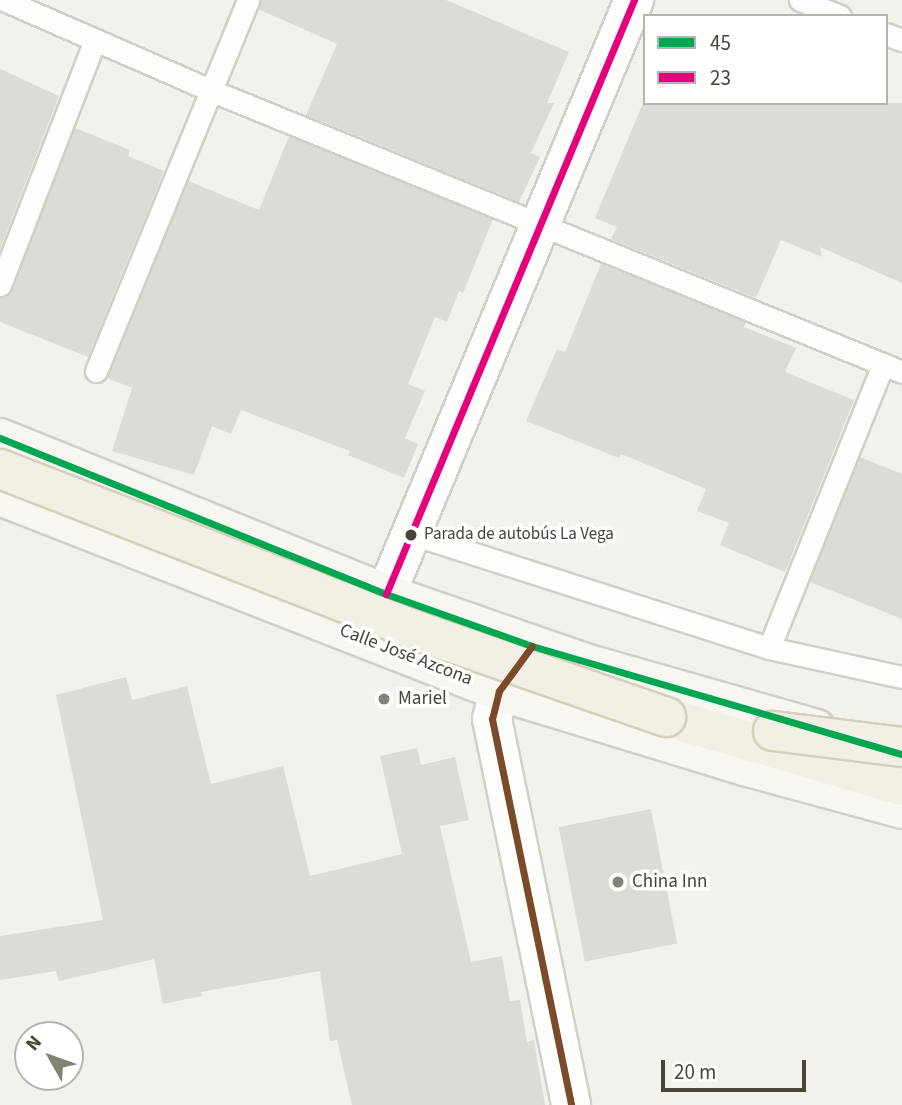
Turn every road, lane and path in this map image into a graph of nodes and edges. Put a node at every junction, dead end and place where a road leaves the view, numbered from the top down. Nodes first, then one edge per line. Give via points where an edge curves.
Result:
1 (4, 0) edge
2 (248, 0) edge
3 (634, 0) edge
4 (800, 0) edge
5 (835, 14) edge
6 (96, 40) junction
7 (210, 90) junction
8 (540, 226) junction
9 (0, 285) edge
10 (892, 368) edge
11 (96, 371) dead end
12 (0, 438) edge
13 (0, 469) edge
14 (0, 496) edge
15 (412, 534) junction
16 (386, 594) junction
17 (532, 646) junction
18 (769, 648) junction
19 (902, 677) edge
20 (499, 691) junction
21 (666, 717) junction
22 (902, 747) edge
23 (902, 754) edge
24 (902, 786) edge
25 (902, 809) edge
26 (571, 1105) edge

1 - 6 lane
2 - 7 lane
3 - 8 street
4 - 5 lane
6 - 7 lane
6 - 9 lane
7 - 8 lane
7 - 11 lane
8 - 10 lane
8 - 15 street
10 - 18 lane
12 - 16 main road
13 - 21 main road, bridge via 412,629
14 - 20 main road, Calle José Azcona
15 - 16 street
15 - 18 lane
16 - 17 main road
17 - 20 street
17 - 23 main road
18 - 19 lane
20 - 25 main road, Calle José Azcona
20 - 26 street via 492,719
21 - 22 main road, bridge
21 - 24 main road

